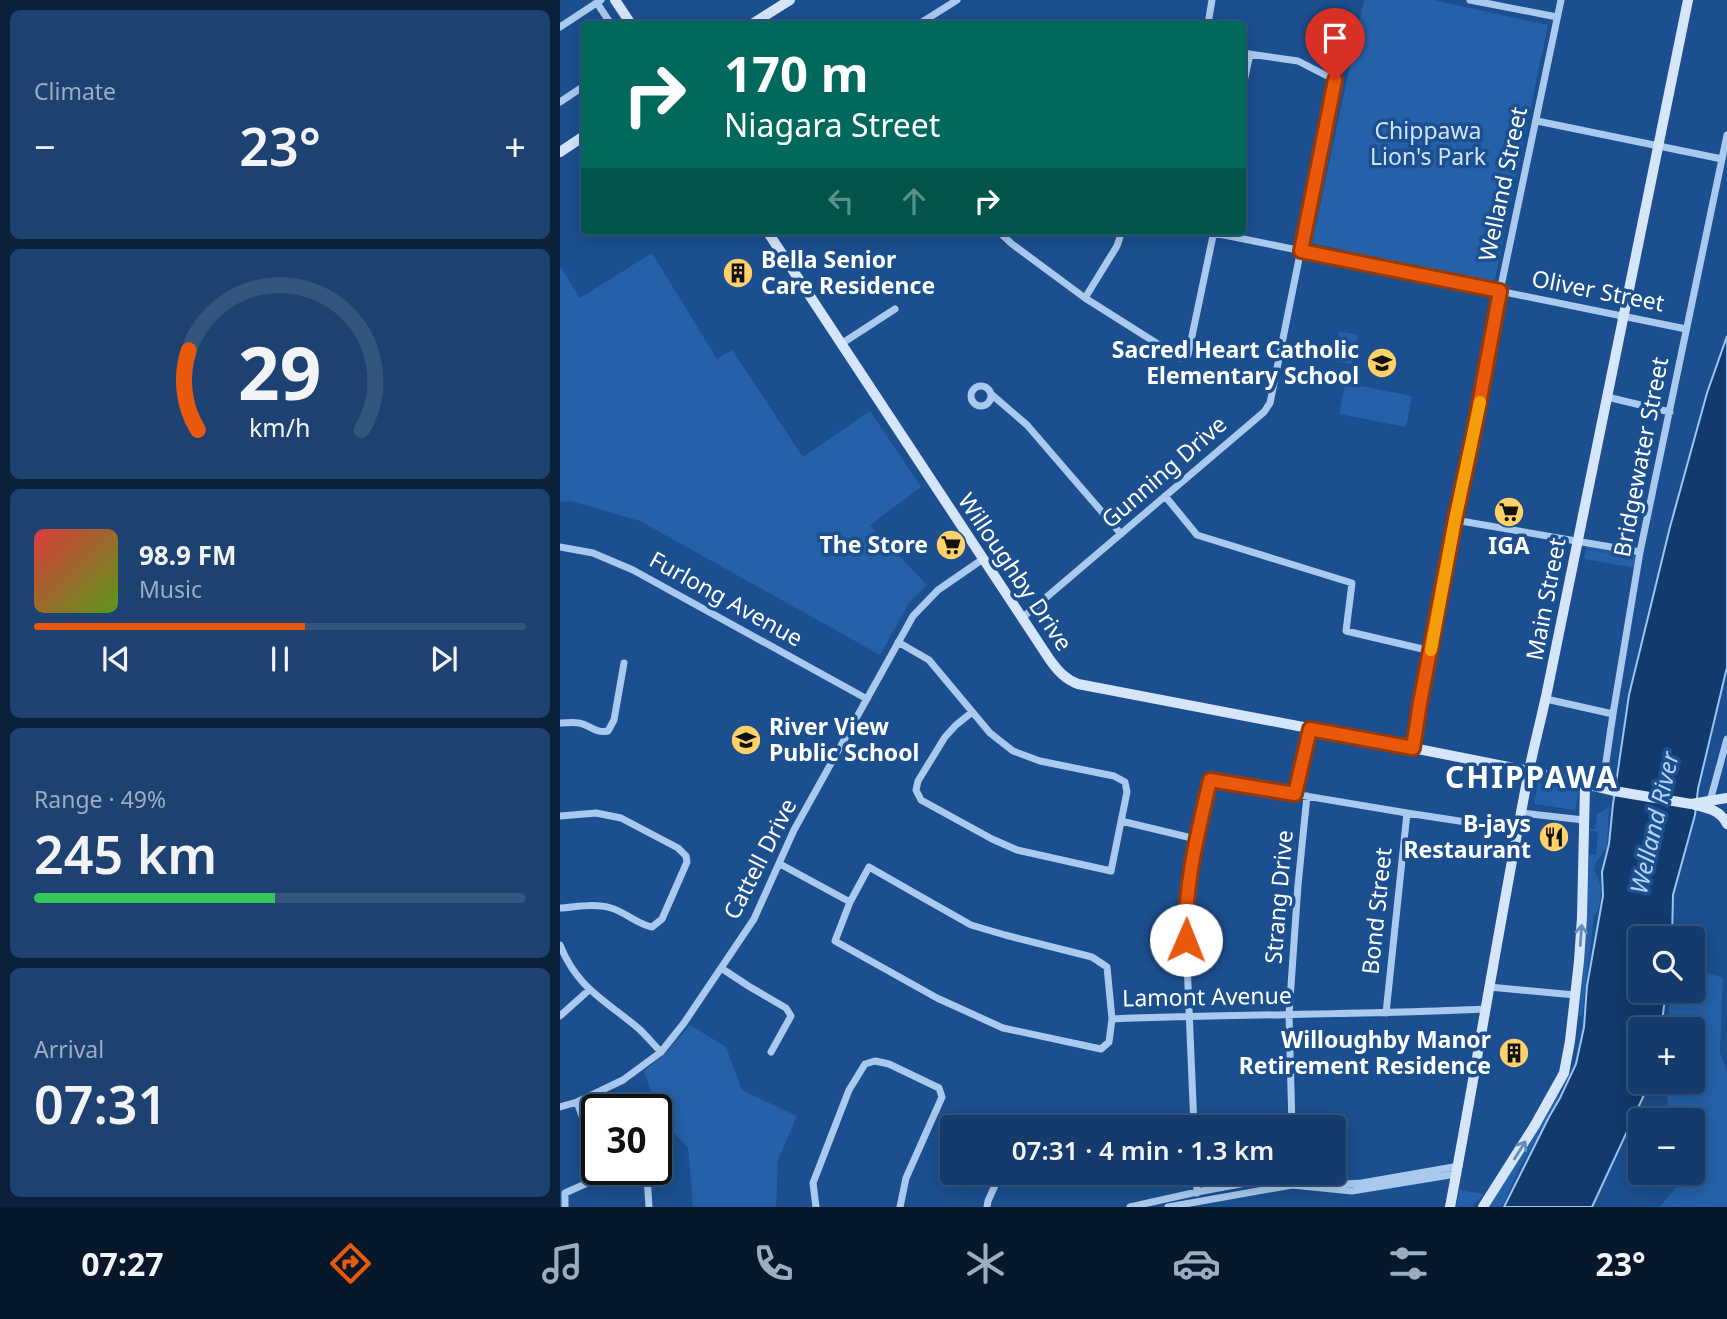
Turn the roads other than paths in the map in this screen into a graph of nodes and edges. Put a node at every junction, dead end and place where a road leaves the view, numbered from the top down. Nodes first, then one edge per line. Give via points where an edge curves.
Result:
1 (615, 0) edge
2 (790, 0) edge
3 (957, 0) edge
4 (1212, 0) edge
5 (1470, 0) edge
6 (1562, 0) edge
7 (1688, 0) edge
8 (599, 1) edge
9 (1557, 17) junction
10 (609, 21) edge
11 (629, 21) edge
12 (757, 21) edge
13 (924, 21) edge
14 (1208, 21) edge
15 (560, 27) edge
16 (1246, 54) edge
17 (581, 88) edge
18 (560, 102) edge
19 (1537, 121) junction
20 (1727, 135) edge
21 (581, 138) edge
22 (1658, 146) junction
23 (560, 152) edge
24 (1722, 159) junction
25 (769, 235) edge
26 (1002, 235) edge
27 (1121, 235) edge
28 (1213, 235) edge
29 (1228, 235) edge
30 (1301, 251) junction
31 (1500, 291) junction
32 (1085, 298) junction
33 (895, 309) dead end
34 (1624, 315) junction
35 (1686, 329) junction
36 (841, 344) junction
37 (991, 394) dead end
38 (1607, 397) junction
39 (1670, 412) junction
40 (1165, 496) junction
41 (1455, 520) junction
42 (1121, 534) junction
43 (1578, 541) junction
44 (560, 547) edge
45 (1640, 552) junction
46 (983, 559) junction
47 (1022, 618) junction
48 (898, 642) junction
49 (1431, 651) junction
50 (624, 663) dead end
51 (867, 699) junction
52 (1546, 699) junction
53 (971, 713) junction
54 (1613, 714) junction
55 (560, 723) edge
56 (1310, 729) junction
57 (1727, 739) edge
58 (1413, 748) junction
59 (1529, 771) junction
60 (1585, 785) junction
61 (1604, 789) junction
62 (1295, 794) junction
63 (1307, 796) junction
64 (1727, 798) edge
65 (1710, 804) junction
66 (1584, 807) junction
67 (1407, 813) junction
68 (1521, 813) junction
69 (560, 816) edge
70 (1584, 820) junction
71 (1121, 821) junction
72 (1727, 824) edge
73 (1518, 830) junction
74 (1196, 839) junction
75 (780, 864) junction
76 (850, 902) junction
77 (560, 908) edge
78 (560, 945) edge
79 (721, 968) junction
80 (1489, 987) junction
81 (589, 990) junction
82 (1575, 995) junction
83 (1485, 1009) junction
84 (1386, 1013) junction
85 (1289, 1014) junction
86 (560, 1016) edge
87 (1189, 1016) junction
88 (1112, 1019) junction
89 (661, 1052) junction
90 (771, 1052) dead end
91 (577, 1102) junction
92 (560, 1107) edge
93 (581, 1113) edge
94 (1193, 1115) edge
95 (1292, 1115) edge
96 (1457, 1170) junction
97 (1346, 1183) edge
98 (581, 1184) edge
99 (648, 1185) edge
100 (995, 1185) edge
101 (1197, 1185) edge
102 (1233, 1185) edge
103 (1292, 1185) joint
104 (1197, 1192) junction
105 (1198, 1201) junction
106 (565, 1207) edge
107 (649, 1207) edge
108 (816, 1207) edge
109 (900, 1207) edge
110 (987, 1207) edge
111 (1130, 1207) edge
112 (1168, 1207) edge
113 (1450, 1207) edge
114 (1483, 1207) edge

1 - 11 street
2 - 12 street
3 - 13 street
4 - 14 street
5 - 9 street
6 - 9 street, Welland Street
7 - 22 street, Main Street
8 - 10 street
8 - 15 street
9 - 19 street, Welland Street
16 - 30 street, Gunning Drive via 1298,61 1335,80
17 - 18 street
19 - 22 street
19 - 31 street, Welland Street
20 - 24 street, Bridgewater Street
21 - 23 street
22 - 24 street
22 - 34 street, Main Street
24 - 35 street, Bridgewater Street
25 - 36 street, Willoughby Drive
26 - 32 street
27 - 32 street
28 - 32 street via 1188,355 1180,358
29 - 30 street, Oliver Street
30 - 31 street, Oliver Street
30 - 40 street, Gunning Drive via 1268,408
31 - 34 street, Oliver Street
31 - 41 street, Welland Street
33 - 36 street
34 - 35 street, Oliver Street
34 - 38 street, Main Street
35 - 39 street, Bridgewater Street
36 - 46 street, Willoughby Drive
37 - 42 street via 1027,425
38 - 39 street
38 - 43 street, Main Street
39 - 45 street, Bridgewater Street
40 - 42 street, Gunning Drive
40 - 49 street via 1197,534 1352,583 1346,631
41 - 43 street
41 - 49 street, Welland Street
42 - 47 street, Gunning Drive
43 - 45 street
43 - 52 street, Main Street
44 - 51 street, Furlong Avenue via 593,553 633,570
45 - 54 street, Bridgewater Street
46 - 47 street, Willoughby Drive
46 - 48 street, Cattell Drive via 932,596
47 - 56 street, Willoughby Drive via 1060,674 1078,684
48 - 51 street, Cattell Drive
48 - 53 street via 934,664
49 - 58 street, Welland Street
50 - 55 street via 608,731
51 - 75 street, Cattell Drive
52 - 54 street
52 - 59 street, Main Street
53 - 71 street via 998,740 1023,756 1122,780 1128,792
53 - 71 street via 945,737 918,781 916,790 922,800 1017,850 1111,871
54 - 61 street, Bridgewater Street
56 - 58 street, Willoughby Drive
56 - 62 street
57 - 65 street
58 - 59 street, Willoughby Drive
59 - 60 street, Willoughby Drive
59 - 68 street, Main Street
60 - 61 street, Willoughby Drive
60 - 66 street
61 - 65 street, Willoughby Drive
61 - 66 street
62 - 63 street
62 - 74 street via 1210,780
63 - 67 street
63 - 85 street, Strang Drive
64 - 65 street, Willoughby Drive
65 - 72 street
66 - 70 street
67 - 73 street
67 - 84 street, Bond Street
68 - 70 street
68 - 73 street, Main Street
69 - 77 street via 615,816 678,848 687,862 662,919 652,927 604,906
82 -> 70 street
71 - 74 street
73 - 80 street, Main Street
74 - 87 street via 1185,915
75 - 76 street
75 - 79 street, Cattell Drive via 754,919
76 - 88 street, Lamont Avenue via 869,867 971,925 1092,957 1107,967
76 - 88 street via 835,941 937,998 1003,1028 1101,1049 1109,1042
78 - 81 street
79 - 89 street, Cattell Drive
79 - 90 street via 786,1008 791,1016
80 - 82 street
80 - 83 street, Main Street
81 - 86 street
81 - 89 street
114 -> 82 street via 1564,1073
83 - 84 street, Lamont Avenue
83 - 96 street, Main Street
84 - 85 street, Lamont Avenue
85 - 87 street, Lamont Avenue
85 - 95 street, Strang Drive
87 - 88 street, Lamont Avenue
87 - 94 street
89 - 91 street, Cattell Drive via 623,1080
91 - 92 street, Cattell Drive
91 - 93 street
96 - 97 street
96 - 103 street via 1352,1191
96 - 113 street, Main Street
98 - 106 street via 565,1193
99 - 107 street
100 - 110 street
101 - 104 street
102 - 104 street
103 - 105 street
104 - 105 street
104 - 111 street
105 - 112 street
108 - 109 street via 813,1183 849,1090 865,1064 875,1061 939,1088 942,1097 906,1178

